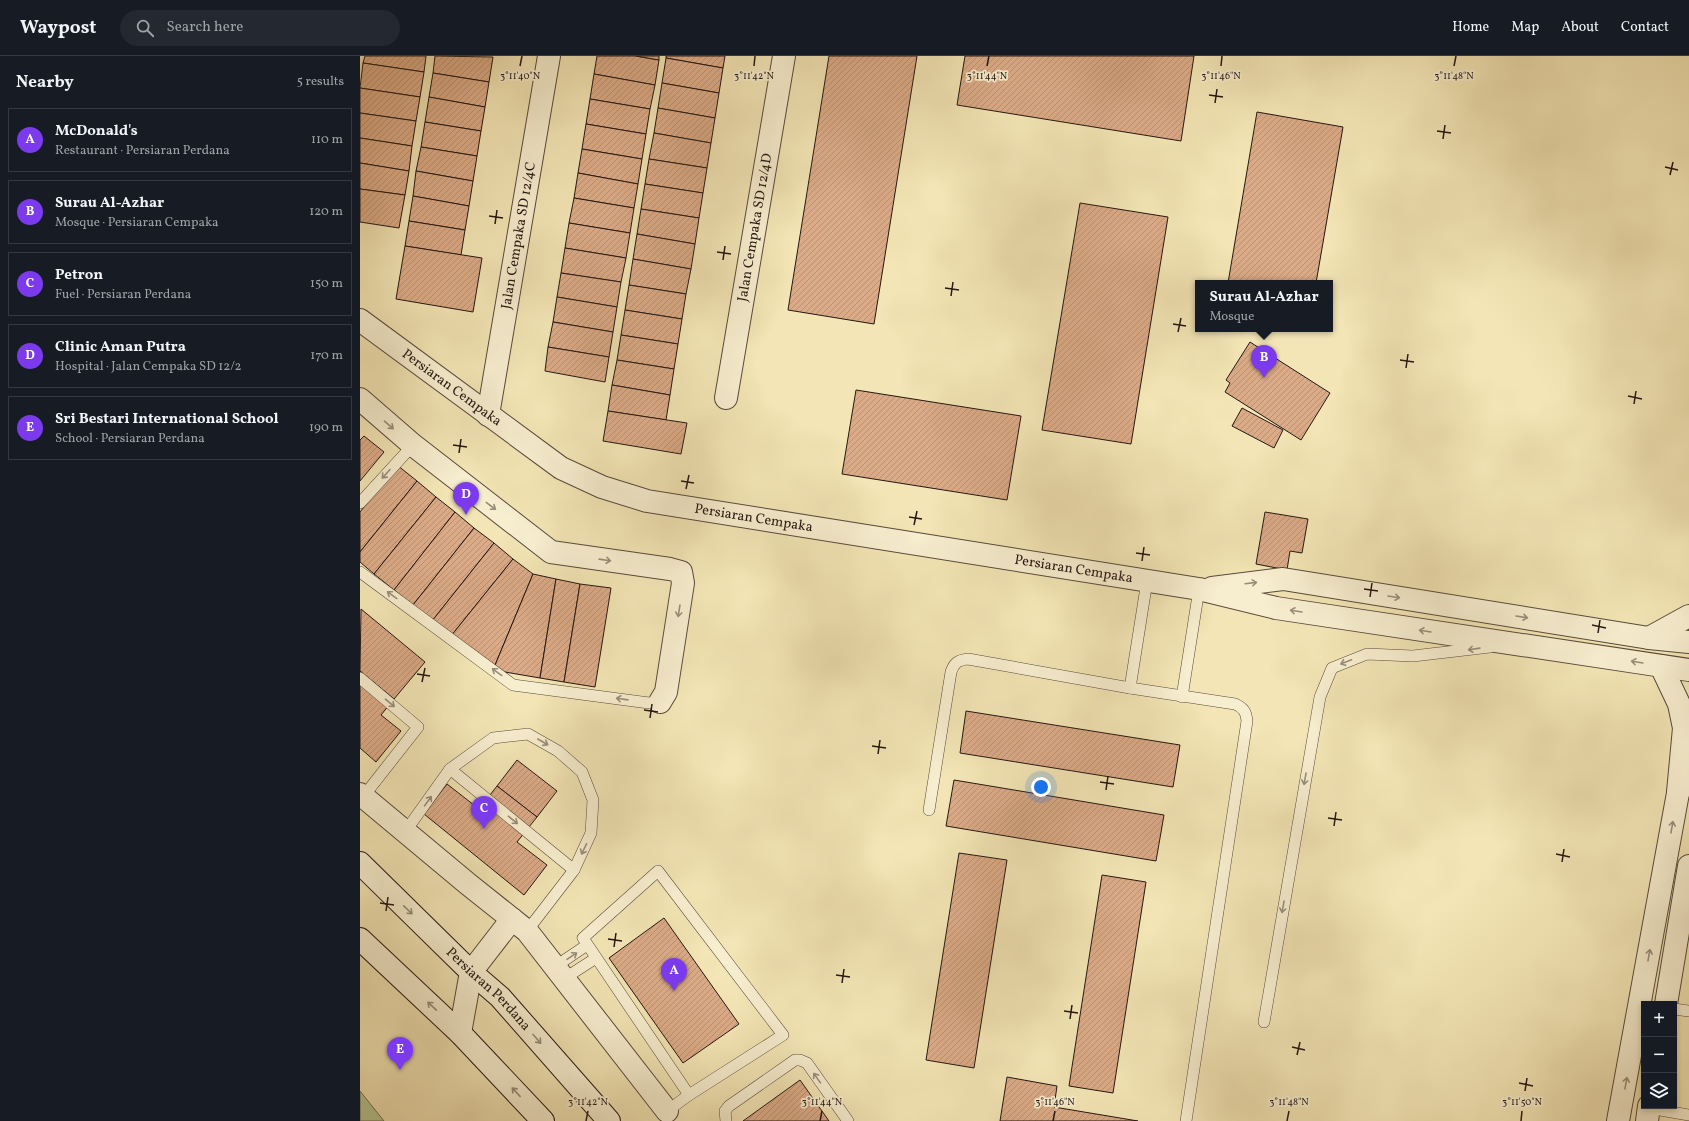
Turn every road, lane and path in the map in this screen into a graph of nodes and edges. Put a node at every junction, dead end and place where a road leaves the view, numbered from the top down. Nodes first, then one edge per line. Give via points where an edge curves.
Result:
1 (549, 56) edge
2 (784, 56) edge
3 (360, 320) edge
4 (726, 398) dead end
5 (360, 399) edge
6 (488, 415) junction
7 (413, 445) junction
8 (360, 503) edge
9 (360, 572) edge
10 (1147, 581) junction
11 (1199, 589) junction
12 (1689, 616) edge
13 (1649, 638) junction
14 (1689, 642) edge
15 (1513, 644) junction
16 (1661, 666) junction
17 (1689, 670) edge
18 (360, 678) edge
19 (1130, 688) junction
20 (1182, 697) junction
21 (660, 702) joint
22 (450, 769) junction
23 (1684, 784) edge
24 (361, 796) edge
25 (929, 810) dead end
26 (405, 832) junction
27 (360, 863) edge
28 (1689, 866) edge
29 (574, 870) junction
30 (1684, 923) edge
31 (520, 925) junction
32 (360, 939) edge
33 (587, 945) junction
34 (1682, 954) edge
35 (596, 958) junction
36 (471, 972) junction
37 (561, 972) junction
38 (1667, 1001) edge
39 (1677, 1009) edge
40 (1689, 1011) edge
41 (1264, 1022) dead end
42 (460, 1033) junction
43 (689, 1095) junction
44 (667, 1111) joint
45 (1648, 1112) edge
46 (1689, 1115) edge
47 (543, 1121) edge
48 (609, 1121) edge
49 (726, 1121) edge
50 (848, 1121) edge
51 (1186, 1121) edge
52 (1618, 1121) edge

1 - 6 street, Jalan Cempaka SD 12/4C
2 - 4 street, Jalan Cempaka SD 12/4D
3 - 6 street, Persiaran Cempaka
5 -> 7 street
6 - 10 street, Persiaran Cempaka via 561,468 602,487 647,501
7 -> 8 lane
7 -> 21 street via 551,552 681,572 683,583 666,692
21 -> 9 lane via 649,703 513,685
10 - 11 street, Persiaran Cempaka
10 - 19 lane
11 -> 13 street via 1284,579
15 -> 11 street via 1276,608
11 - 20 lane
12 - 13 street
13 - 14 street
16 -> 15 street
15 -> 41 lane via 1412,656 1366,654 1332,668 1320,697
16 - 17 street
16 - 23 street via 1679,704 1684,728
18 -> 24 lane via 418,726
19 - 20 lane
19 - 25 lane via 968,659 960,660 953,665 951,672
20 - 51 lane via 1235,704 1242,707 1248,721
26 -> 22 lane
22 -> 29 lane
22 -> 29 lane via 493,738 528,734 558,751 582,772 593,800 591,833
52 -> 23 street
24 - 26 street
26 - 31 street
27 -> 36 street, Persiaran Perdana
28 - 30 street
29 - 31 lane
30 - 34 street
31 - 36 street
31 - 37 street
42 -> 32 street
33 - 35 lane
37 -> 33 lane
33 - 43 lane via 583,938 658,871 783,1034
34 - 38 street
35 - 37 lane
35 - 43 lane
36 - 42 street
36 -> 48 street, Persiaran Perdana via 500,997
37 - 44 street
39 - 40 lane
47 -> 42 street
43 - 44 lane
45 - 46 lane
50 -> 49 lane via 807,1063 800,1060 791,1062 729,1106

